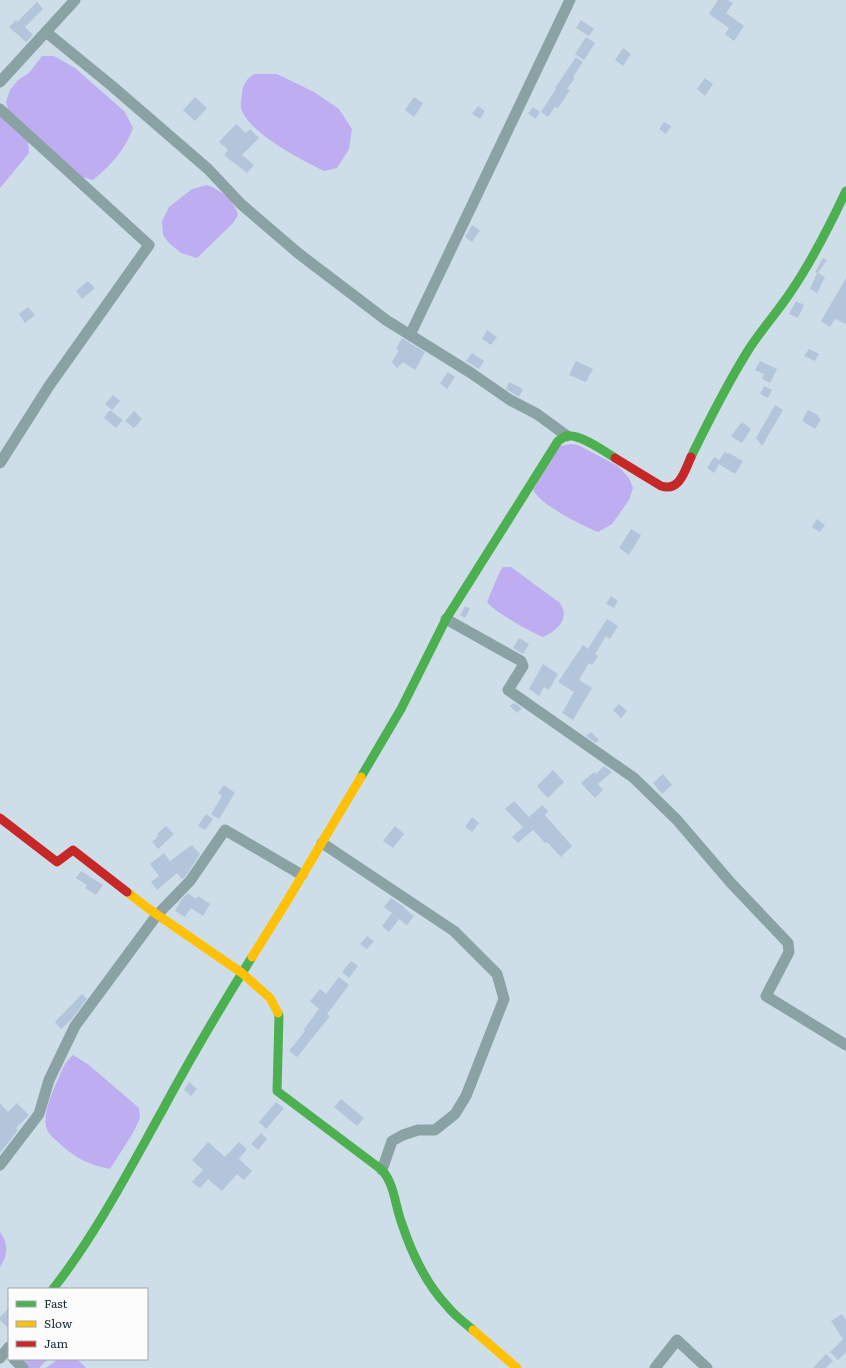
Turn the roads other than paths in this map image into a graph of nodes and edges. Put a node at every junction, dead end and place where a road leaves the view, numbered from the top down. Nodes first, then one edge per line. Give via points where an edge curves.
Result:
1 (75, 0) edge
2 (570, 0) edge
3 (46, 32) junction
4 (0, 82) edge
5 (0, 109) edge
6 (846, 191) edge
7 (410, 335) junction
8 (567, 436) junction
9 (0, 464) edge
10 (446, 619) junction
11 (0, 818) edge
12 (322, 843) junction
13 (302, 875) junction
14 (157, 915) junction
15 (242, 973) junction
16 (846, 1045) edge
17 (0, 1165) edge
18 (382, 1170) junction
19 (54, 1288) edge
20 (15, 1360) edge
21 (23, 1368) edge
22 (517, 1368) edge
23 (656, 1368) edge
24 (707, 1368) edge

1 - 3 street
2 - 7 street
3 - 4 street
3 - 7 street via 208,169 241,204 298,252 386,320
5 - 9 street via 149,245 49,386
6 - 8 street via 815,255 750,349 674,487 660,486 589,442
7 - 8 street via 510,400 537,414
8 - 10 street via 558,441
10 - 12 street via 401,709
10 - 16 street via 521,661 523,666 508,690 634,778 677,820 730,883 788,943 789,952 766,996
11 - 14 street via 57,862 73,850
12 - 13 street
12 - 18 street via 454,931 497,974 504,999 466,1096 455,1114 435,1130 418,1130 403,1134 392,1141
13 - 14 street via 225,830 190,881
13 - 15 street
14 - 15 street
14 - 17 street via 75,1026 49,1080 39,1114
15 - 18 street via 270,998 279,1016 277,1091
15 - 19 street via 108,1209
18 - 22 street via 389,1178 401,1223 415,1259 437,1295 449,1309
20 - 21 street
23 - 24 street via 677,1340

